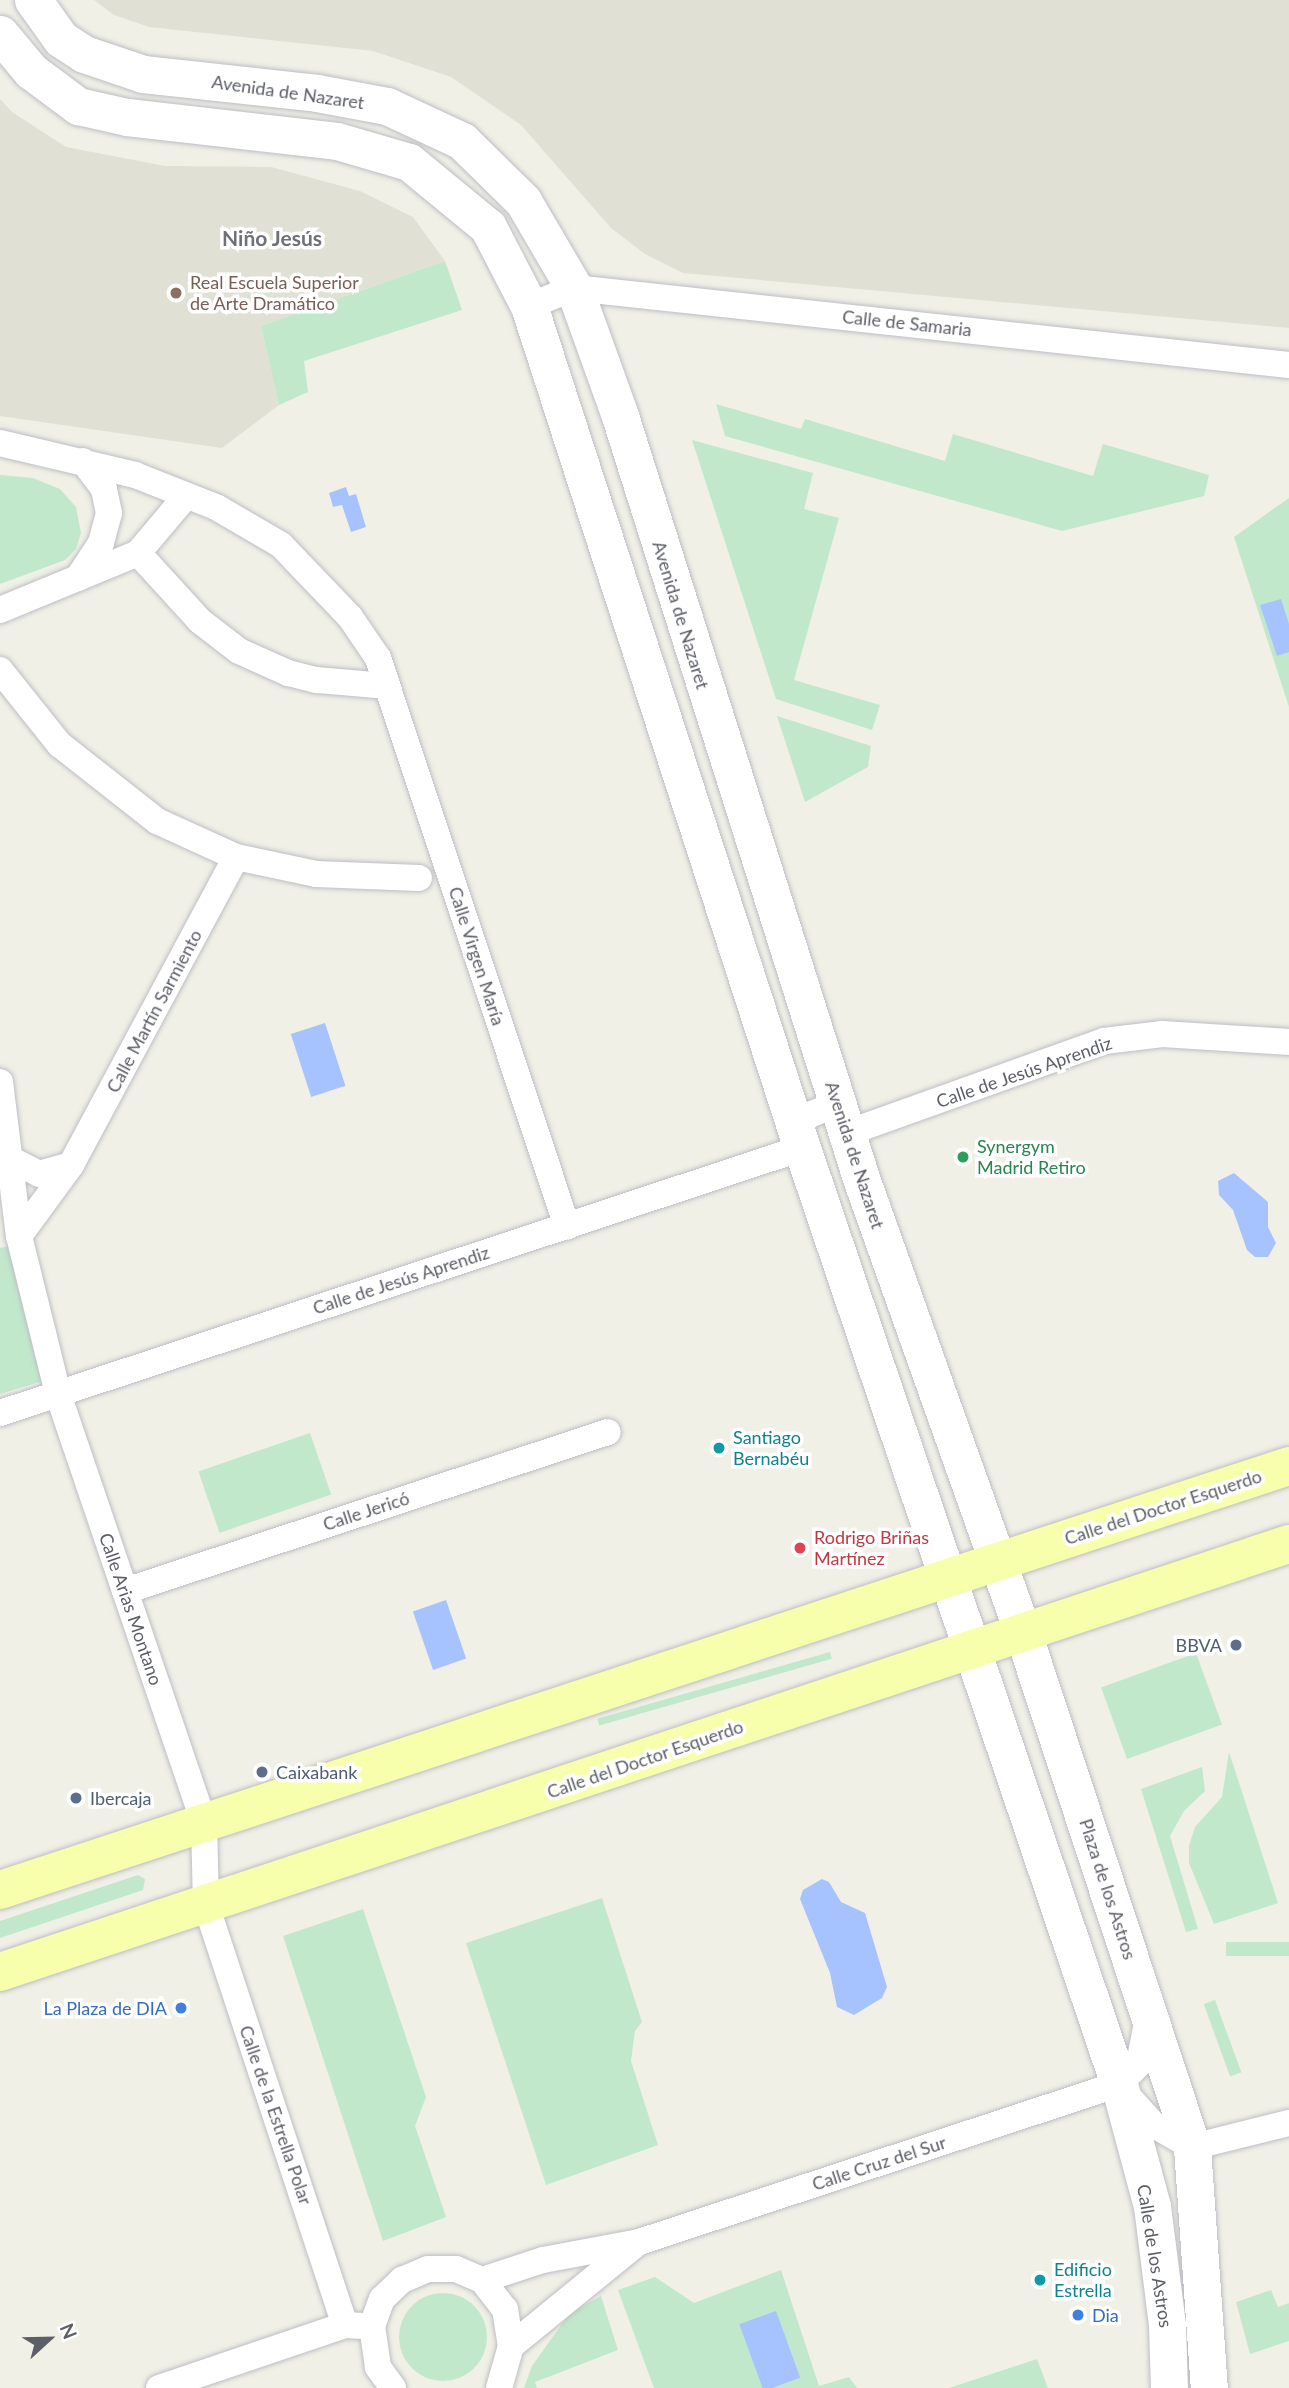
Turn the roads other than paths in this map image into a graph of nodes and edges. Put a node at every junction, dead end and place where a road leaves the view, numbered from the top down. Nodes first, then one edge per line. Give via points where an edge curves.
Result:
1 (33, 0) edge
2 (0, 34) edge
3 (574, 288) junction
4 (529, 306) junction
5 (1289, 365) edge
6 (0, 443) edge
7 (83, 461) junction
8 (186, 496) junction
9 (138, 554) junction
10 (78, 578) junction
11 (0, 610) edge
12 (0, 670) edge
13 (387, 686) junction
14 (236, 857) junction
15 (419, 878) dead end
16 (1289, 1042) edge
17 (0, 1082) edge
18 (846, 1130) junction
19 (801, 1145) junction
20 (10, 1159) junction
21 (71, 1165) junction
22 (567, 1226) junction
23 (10, 1238) edge
24 (58, 1394) junction
25 (0, 1413) edge
26 (608, 1432) dead end
27 (1289, 1466) edge
28 (1289, 1544) edge
29 (998, 1562) junction
30 (948, 1578) junction
31 (125, 1591) junction
32 (1023, 1633) junction
33 (971, 1650) junction
34 (204, 1823) junction
35 (0, 1890) edge
36 (206, 1905) junction
37 (0, 1972) edge
38 (1149, 2015) junction
39 (1119, 2084) junction
40 (1289, 2123) edge
41 (1192, 2147) junction
42 (639, 2242) junction
43 (482, 2280) junction
44 (345, 2325) junction
45 (372, 2326) junction
46 (511, 2346) junction
47 (495, 2384) edge
48 (159, 2388) edge
49 (393, 2388) edge
50 (1169, 2388) edge
51 (1209, 2388) edge

1 - 3 main road, Avenida de Nazaret via 61,39 84,54 143,74 317,93 387,106 462,141 523,201
2 - 4 main road via 31,71 78,106 127,117 337,141 409,162 488,227
3 - 4 street, Calle de Samaria
3 - 5 street, Calle de Samaria
3 - 18 main road, Avenida de Nazaret via 620,416
4 - 19 main road
6 - 7 street, Calle Virgen María
7 - 8 street, Calle Virgen María
7 - 10 street via 104,489 108,513 101,543
8 - 9 street
8 - 13 street, Calle Virgen María via 236,517 281,545 350,617 378,658
9 - 10 street
9 - 13 street via 200,621 239,651 308,678
10 - 11 street
12 - 14 street via 59,744 158,821
13 - 22 street, Calle Virgen María
14 - 15 street via 316,874
14 - 21 street, Calle Martín Sarmiento
16 - 18 street, Calle de Jesús Aprendiz via 1163,1034 1104,1041
17 - 20 street, Calle Arias Montano
18 - 19 street, Calle de Jesús Aprendiz via 839,1156 820,1161
18 - 19 street, Calle de Jesús Aprendiz via 825,1109 809,1115
18 - 29 main road, Avenida de Nazaret
19 - 22 street, Calle de Jesús Aprendiz
19 - 30 main road
20 - 21 street via 39,1174
20 - 23 street, Calle Arias Montano
21 - 23 street, Calle Martín Sarmiento
22 - 24 street, Calle de Jesús Aprendiz
23 - 24 street, Calle Arias Montano
24 - 25 street, Calle de Jesús Aprendiz
24 - 31 street, Calle Arias Montano
26 - 31 street, Calle Jericó
27 - 29 main road, Calle del Doctor Esquerdo
28 - 32 main road, Calle del Doctor Esquerdo
29 - 30 main road, Calle del Doctor Esquerdo
29 - 32 main road
30 - 33 main road
30 - 34 main road, Calle del Doctor Esquerdo
31 - 34 street, Calle Arias Montano
32 - 33 main road, Calle del Doctor Esquerdo
32 - 38 main road, Plaza de los Astros
33 - 36 main road, Calle del Doctor Esquerdo
33 - 39 main road
34 - 35 main road, Calle del Doctor Esquerdo
34 - 36 street, Calle Arias Montano
36 - 37 main road, Calle del Doctor Esquerdo
36 - 44 street, Calle de la Estrella Polar
38 - 39 street via 1139,2064
38 - 41 main road, Plaza de los Astros
39 - 41 street via 1154,2125
39 - 42 street, Calle Cruz del Sur
39 - 50 main road, Calle de los Astros via 1152,2206 1167,2325
40 - 41 street
41 - 51 main road
42 - 43 street, Calle Cruz del Sur via 542,2260
42 - 46 street, Calle Cruz del Sur
43 - 45 street via 456,2269 428,2269 402,2280 382,2300
43 - 46 street via 505,2309
44 - 45 street
44 - 48 street
45 - 49 street via 378,2367
46 - 47 street

